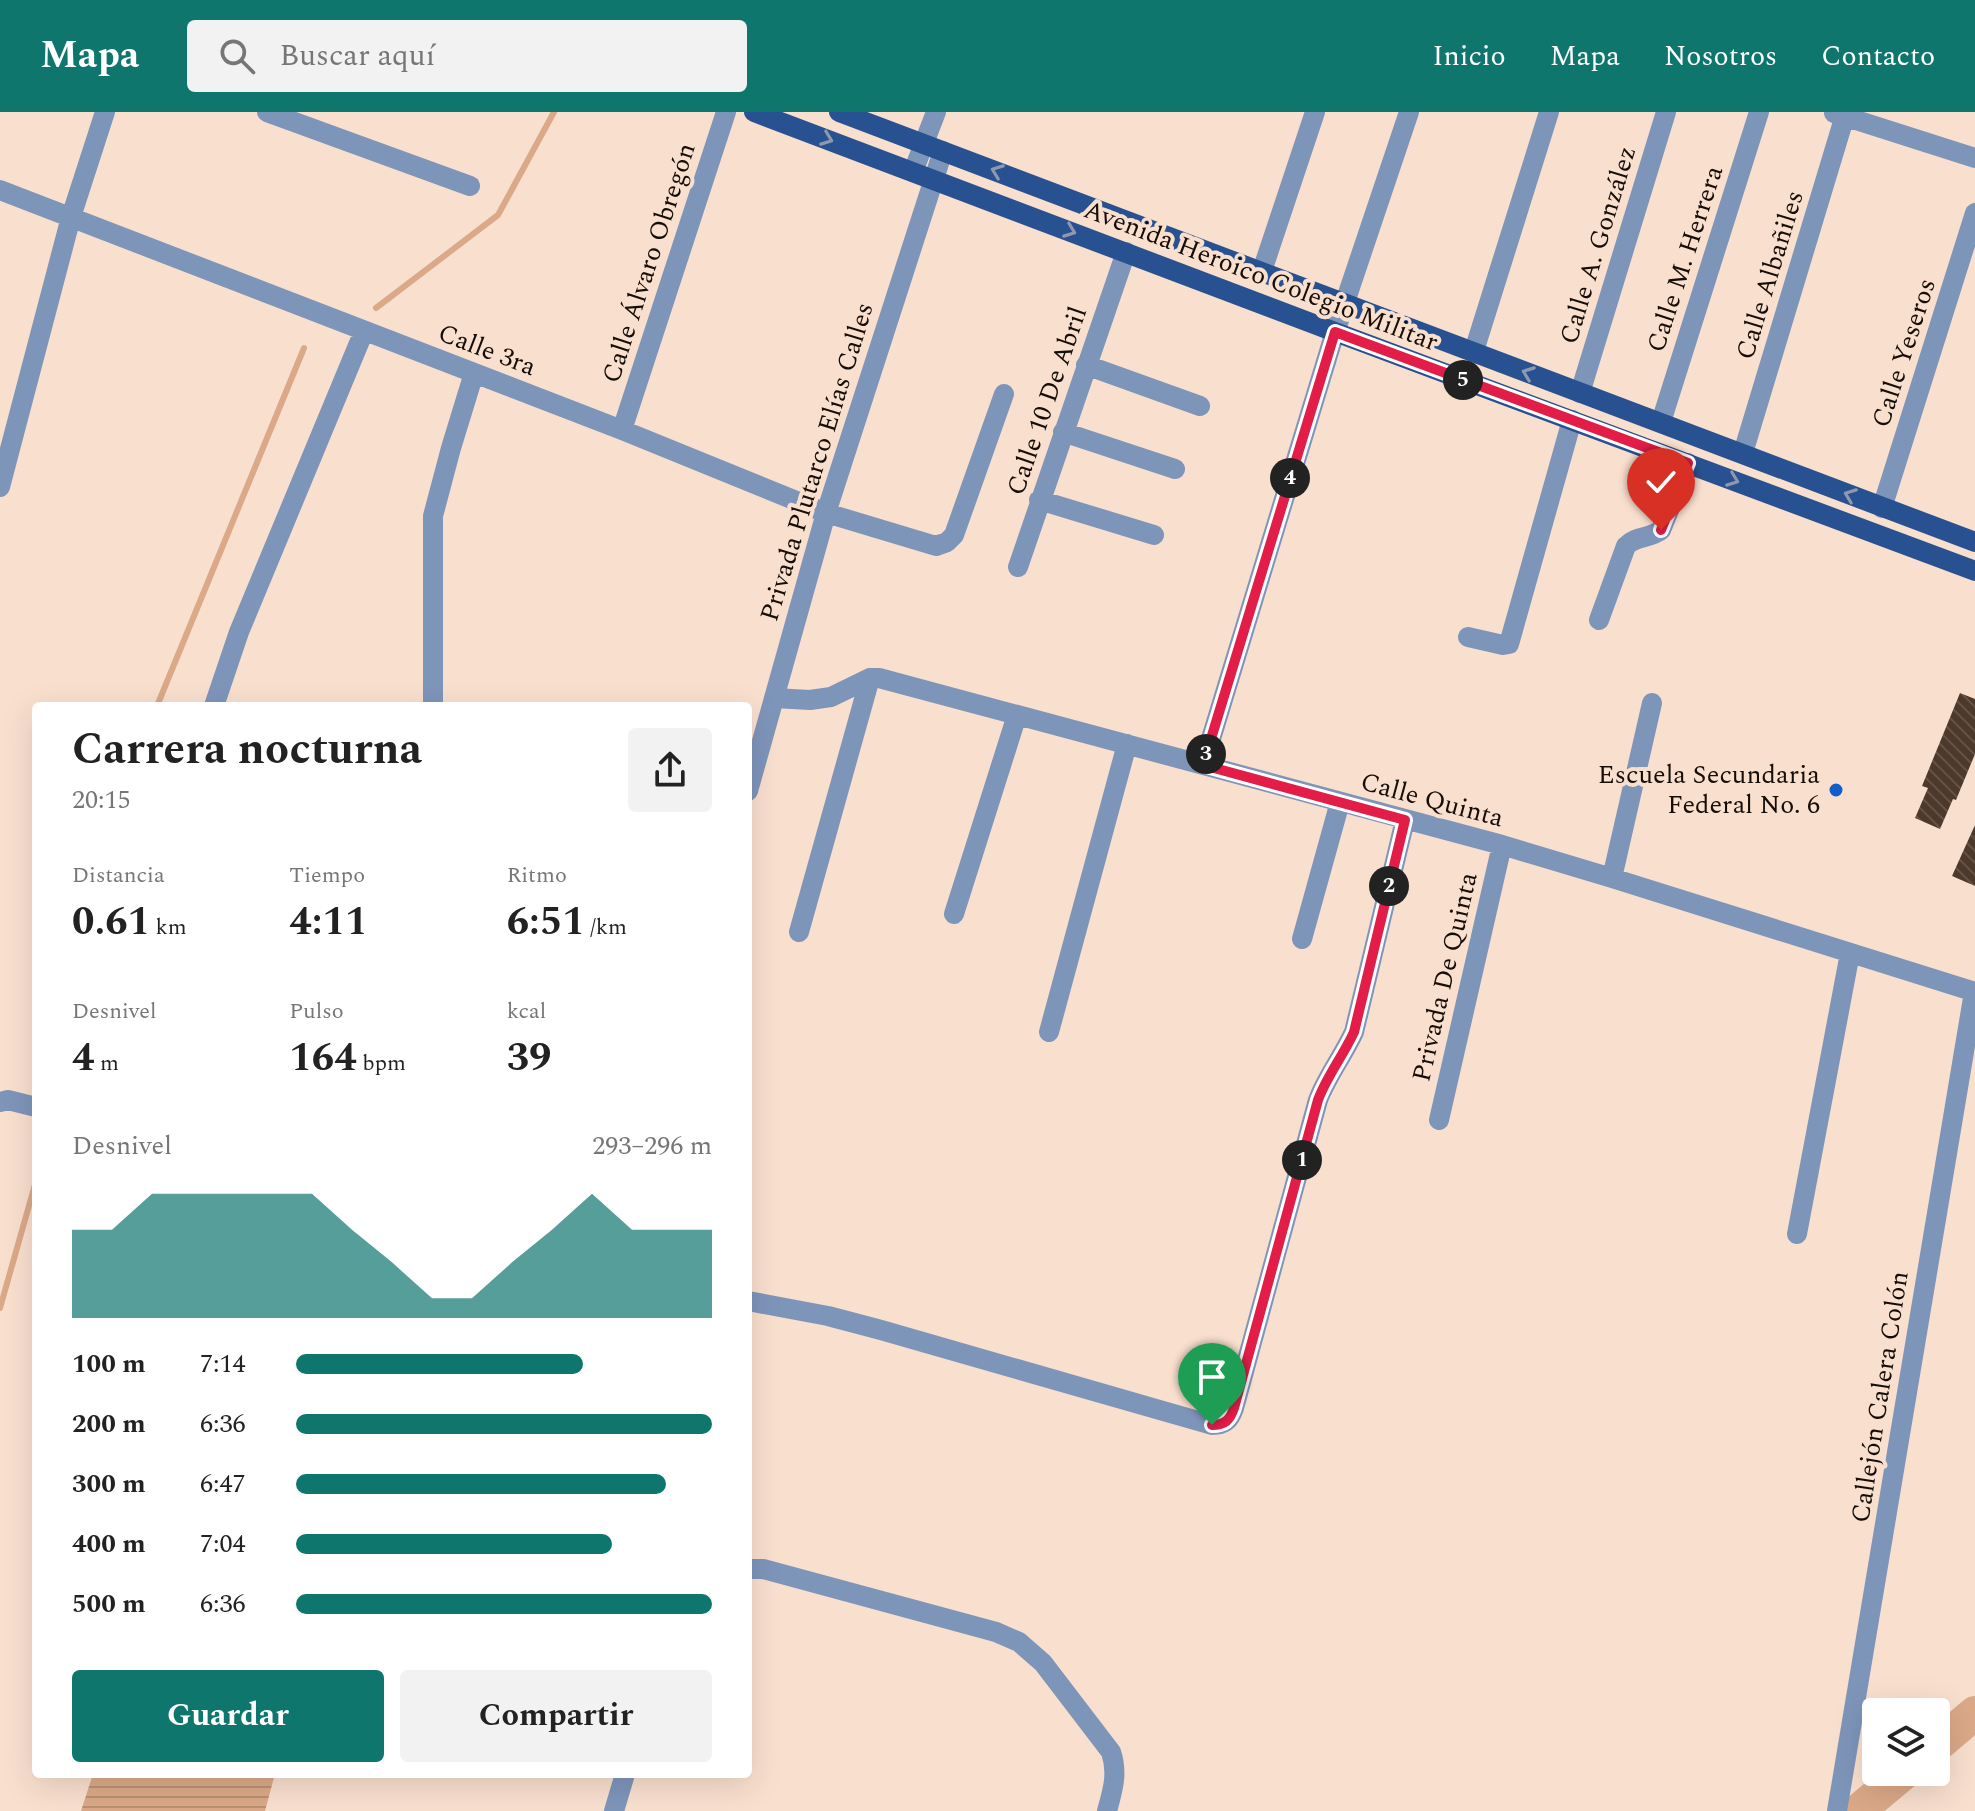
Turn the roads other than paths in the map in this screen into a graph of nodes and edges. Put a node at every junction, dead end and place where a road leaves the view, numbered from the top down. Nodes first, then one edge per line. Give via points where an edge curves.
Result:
1 (105, 112) edge
2 (267, 112) edge
3 (726, 112) edge
4 (754, 112) edge
5 (839, 112) edge
6 (936, 112) edge
7 (1315, 112) edge
8 (1409, 112) edge
9 (1549, 112) edge
10 (1666, 112) edge
11 (1759, 112) edge
12 (1841, 113) edge
13 (933, 147) junction
14 (1975, 158) edge
15 (923, 176) junction
16 (470, 186) dead end
17 (0, 190) edge
18 (1975, 213) edge
19 (71, 217) junction
20 (1126, 252) junction
21 (1262, 271) junction
22 (1345, 303) junction
23 (364, 331) junction
24 (1335, 332) junction
25 (1474, 351) junction
26 (1086, 365) junction
27 (474, 373) junction
28 (1580, 393) junction
29 (1004, 394) dead end
30 (1200, 406) dead end
31 (1572, 420) junction
32 (1661, 422) junction
33 (622, 430) junction
34 (1063, 432) junction
35 (1743, 453) junction
36 (1688, 463) junction
37 (1175, 469) dead end
38 (0, 487) edge
39 (1039, 500) junction
40 (1882, 508) junction
41 (826, 513) junction
42 (1154, 535) dead end
43 (1975, 542) edge
44 (1018, 567) dead end
45 (1975, 571) edge
46 (1599, 620) dead end
47 (1468, 637) dead end
48 (870, 678) junction
49 (774, 698) junction
50 (215, 702) edge
51 (433, 702) edge
52 (1652, 703) dead end
53 (1017, 715) junction
54 (1127, 744) junction
55 (1203, 765) junction
56 (752, 777) edge
57 (1340, 802) junction
58 (1405, 820) junction
59 (1502, 845) junction
60 (1612, 878) junction
61 (954, 914) dead end
62 (799, 932) dead end
63 (1302, 939) dead end
64 (1850, 953) junction
65 (1974, 992) edge
66 (1049, 1032) dead end
67 (0, 1102) edge
68 (32, 1106) edge
69 (1439, 1120) dead end
70 (1797, 1234) dead end
71 (752, 1302) edge
72 (752, 1569) edge
73 (624, 1778) edge
74 (614, 1811) edge
75 (1107, 1811) edge
76 (1837, 1811) edge

1 - 19 street
2 - 16 street
3 - 33 street, Calle Álvaro Obregón
4 -> 15 main road, Avenida Heroico Colegio Militar
5 - 13 main road, Avenida Heroico Colegio Militar
6 - 13 street, Privada Plutarco Elías Calles
7 - 21 street
8 - 22 street
9 - 25 street
10 - 28 street, Calle A. González
11 - 32 street, Calle M. Herrera
12 - 14 street
12 - 35 street, Calle Albañiles
13 - 15 street, Privada Plutarco Elías Calles
21 -> 13 main road, Avenida Heroico Colegio Militar
15 -> 20 main road, Avenida Heroico Colegio Militar
15 - 41 street, Privada Plutarco Elías Calles
17 - 19 street, Calle 3ra
18 - 40 street, Calle Yeseros
19 - 23 street, Calle 3ra
19 - 38 street
20 - 24 main road, Avenida Heroico Colegio Militar
20 - 26 street, Calle 10 De Abril
21 - 22 main road, Avenida Heroico Colegio Militar
22 - 24 street
22 - 25 main road, Avenida Heroico Colegio Militar
23 - 27 street, Calle 3ra
23 - 50 street via 239,632
24 - 31 main road, Avenida Heroico Colegio Militar
24 - 55 street
28 -> 25 main road, Avenida Heroico Colegio Militar
26 - 30 street
26 - 34 street, Calle 10 De Abril
27 - 33 street, Calle 3ra
27 - 51 street via 433,516
28 - 32 main road, Avenida Heroico Colegio Militar
29 - 41 street, Calle 3ra via 954,535 947,542 936,546
31 - 36 main road, Avenida Heroico Colegio Militar
31 - 47 street via 1509,644
32 - 35 main road, Avenida Heroico Colegio Militar
33 - 41 street, Calle 3ra
34 - 37 street
34 - 39 street, Calle 10 De Abril
40 -> 35 main road, Avenida Heroico Colegio Militar
36 -> 45 main road, Avenida Heroico Colegio Militar
36 - 46 street via 1661,530 1634,539 1624,549
39 - 42 street
39 - 44 street, Calle 10 De Abril
40 - 43 main road, Avenida Heroico Colegio Militar
41 - 49 street, Privada Plutarco Elías Calles
48 - 49 street via 831,697
48 - 53 street, Calle Quinta
48 - 62 street
49 - 56 street, Privada Plutarco Elías Calles
52 - 60 street
53 - 54 street, Calle Quinta
53 - 61 street
54 - 55 street, Calle Quinta
54 - 66 street
55 - 57 street, Calle Quinta
57 - 58 street, Calle Quinta
57 - 63 street
58 - 59 street, Calle Quinta
58 - 71 street via 1354,1032 1318,1100 1227,1422 1212,1425 881,1330
59 - 60 street, Calle Quinta
59 - 69 street, Privada De Quinta
60 - 64 street, Calle Quinta
64 - 65 street, Calle Quinta
64 - 70 street
65 - 76 street, Callejón Calera Colón
67 - 68 street
72 - 75 street via 1019,1642 1043,1663 1111,1752 1116,1775
73 - 74 street

